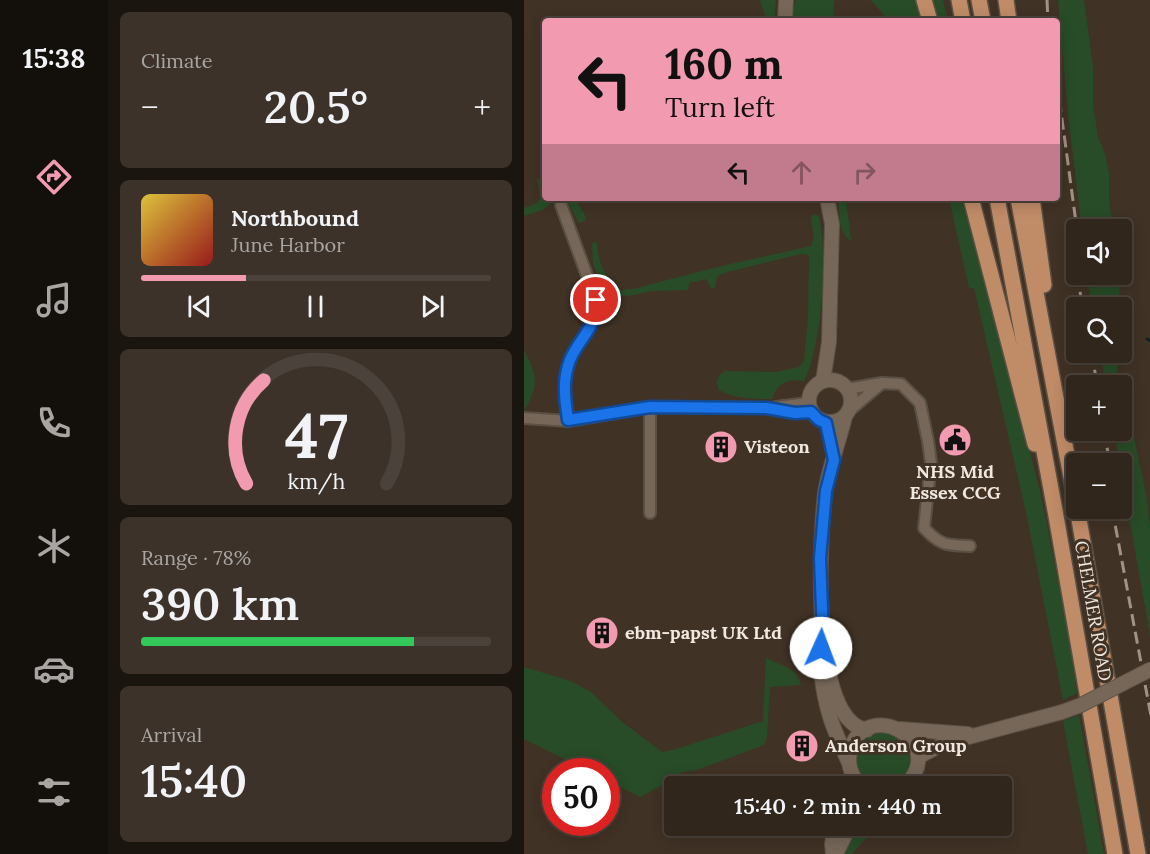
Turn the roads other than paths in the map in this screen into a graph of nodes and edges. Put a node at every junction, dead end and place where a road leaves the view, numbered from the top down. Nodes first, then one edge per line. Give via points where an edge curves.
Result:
1 (924, 0) edge
2 (959, 0) edge
3 (979, 0) edge
4 (1006, 0) edge
5 (929, 18) edge
6 (962, 18) edge
7 (982, 18) edge
8 (1009, 18) edge
9 (828, 201) edge
10 (972, 201) edge
11 (998, 201) edge
12 (1019, 201) edge
13 (1032, 201) edge
14 (561, 205) dead end
15 (829, 342) junction
16 (823, 381) junction
17 (882, 383) junction
18 (843, 385) junction
19 (650, 407) junction
20 (809, 407) junction
21 (847, 414) junction
22 (524, 418) edge
23 (568, 420) junction
24 (826, 423) junction
25 (1066, 453) edge
26 (1069, 453) edge
27 (834, 460) junction
28 (650, 513) dead end
29 (1056, 516) junction
30 (1079, 519) edge
31 (970, 546) dead end
32 (823, 634) junction
33 (1151, 669) edge
34 (867, 729) junction
35 (899, 729) junction
36 (976, 735) junction
37 (918, 757) junction
38 (850, 765) junction
39 (854, 776) edge
40 (912, 776) edge
41 (833, 836) edge
42 (844, 836) edge
43 (834, 854) edge
44 (1115, 854) edge
45 (1138, 854) edge

1 - 5 main road
2 - 6 main road
3 - 7 main road
4 - 8 main road
9 - 15 main road via 832,224
10 - 29 main road
11 - 29 main road, CHELMER ROAD
12 - 25 main road
13 - 26 main road
14 - 23 street via 596,300 594,322 567,371
15 - 16 main road
15 - 18 main road
16 - 18 main road
16 - 20 main road via 811,392
17 - 18 street
17 - 21 street
17 - 31 street via 901,384 920,403 931,464 924,528 938,542
18 - 21 main road via 851,400
19 - 20 street
19 - 23 street
19 - 28 street
20 - 24 main road
21 - 24 main road
21 - 27 main road
22 - 23 street
24 - 27 main road
27 - 32 main road via 826,491 820,558
29 - 44 main road, CHELMER ROAD
30 - 45 main road, CHELMER ROAD
32 - 34 main road via 831,684 840,708 856,726
32 - 38 main road via 823,696 831,726
33 - 36 main road, bridge via 1081,705
34 - 35 main road via 884,725
34 - 38 main road via 852,745
35 - 36 main road
35 - 37 main road via 912,740
36 - 37 main road via 943,744
37 - 40 main road
38 - 39 main road
41 - 43 main road
42 - 43 main road

